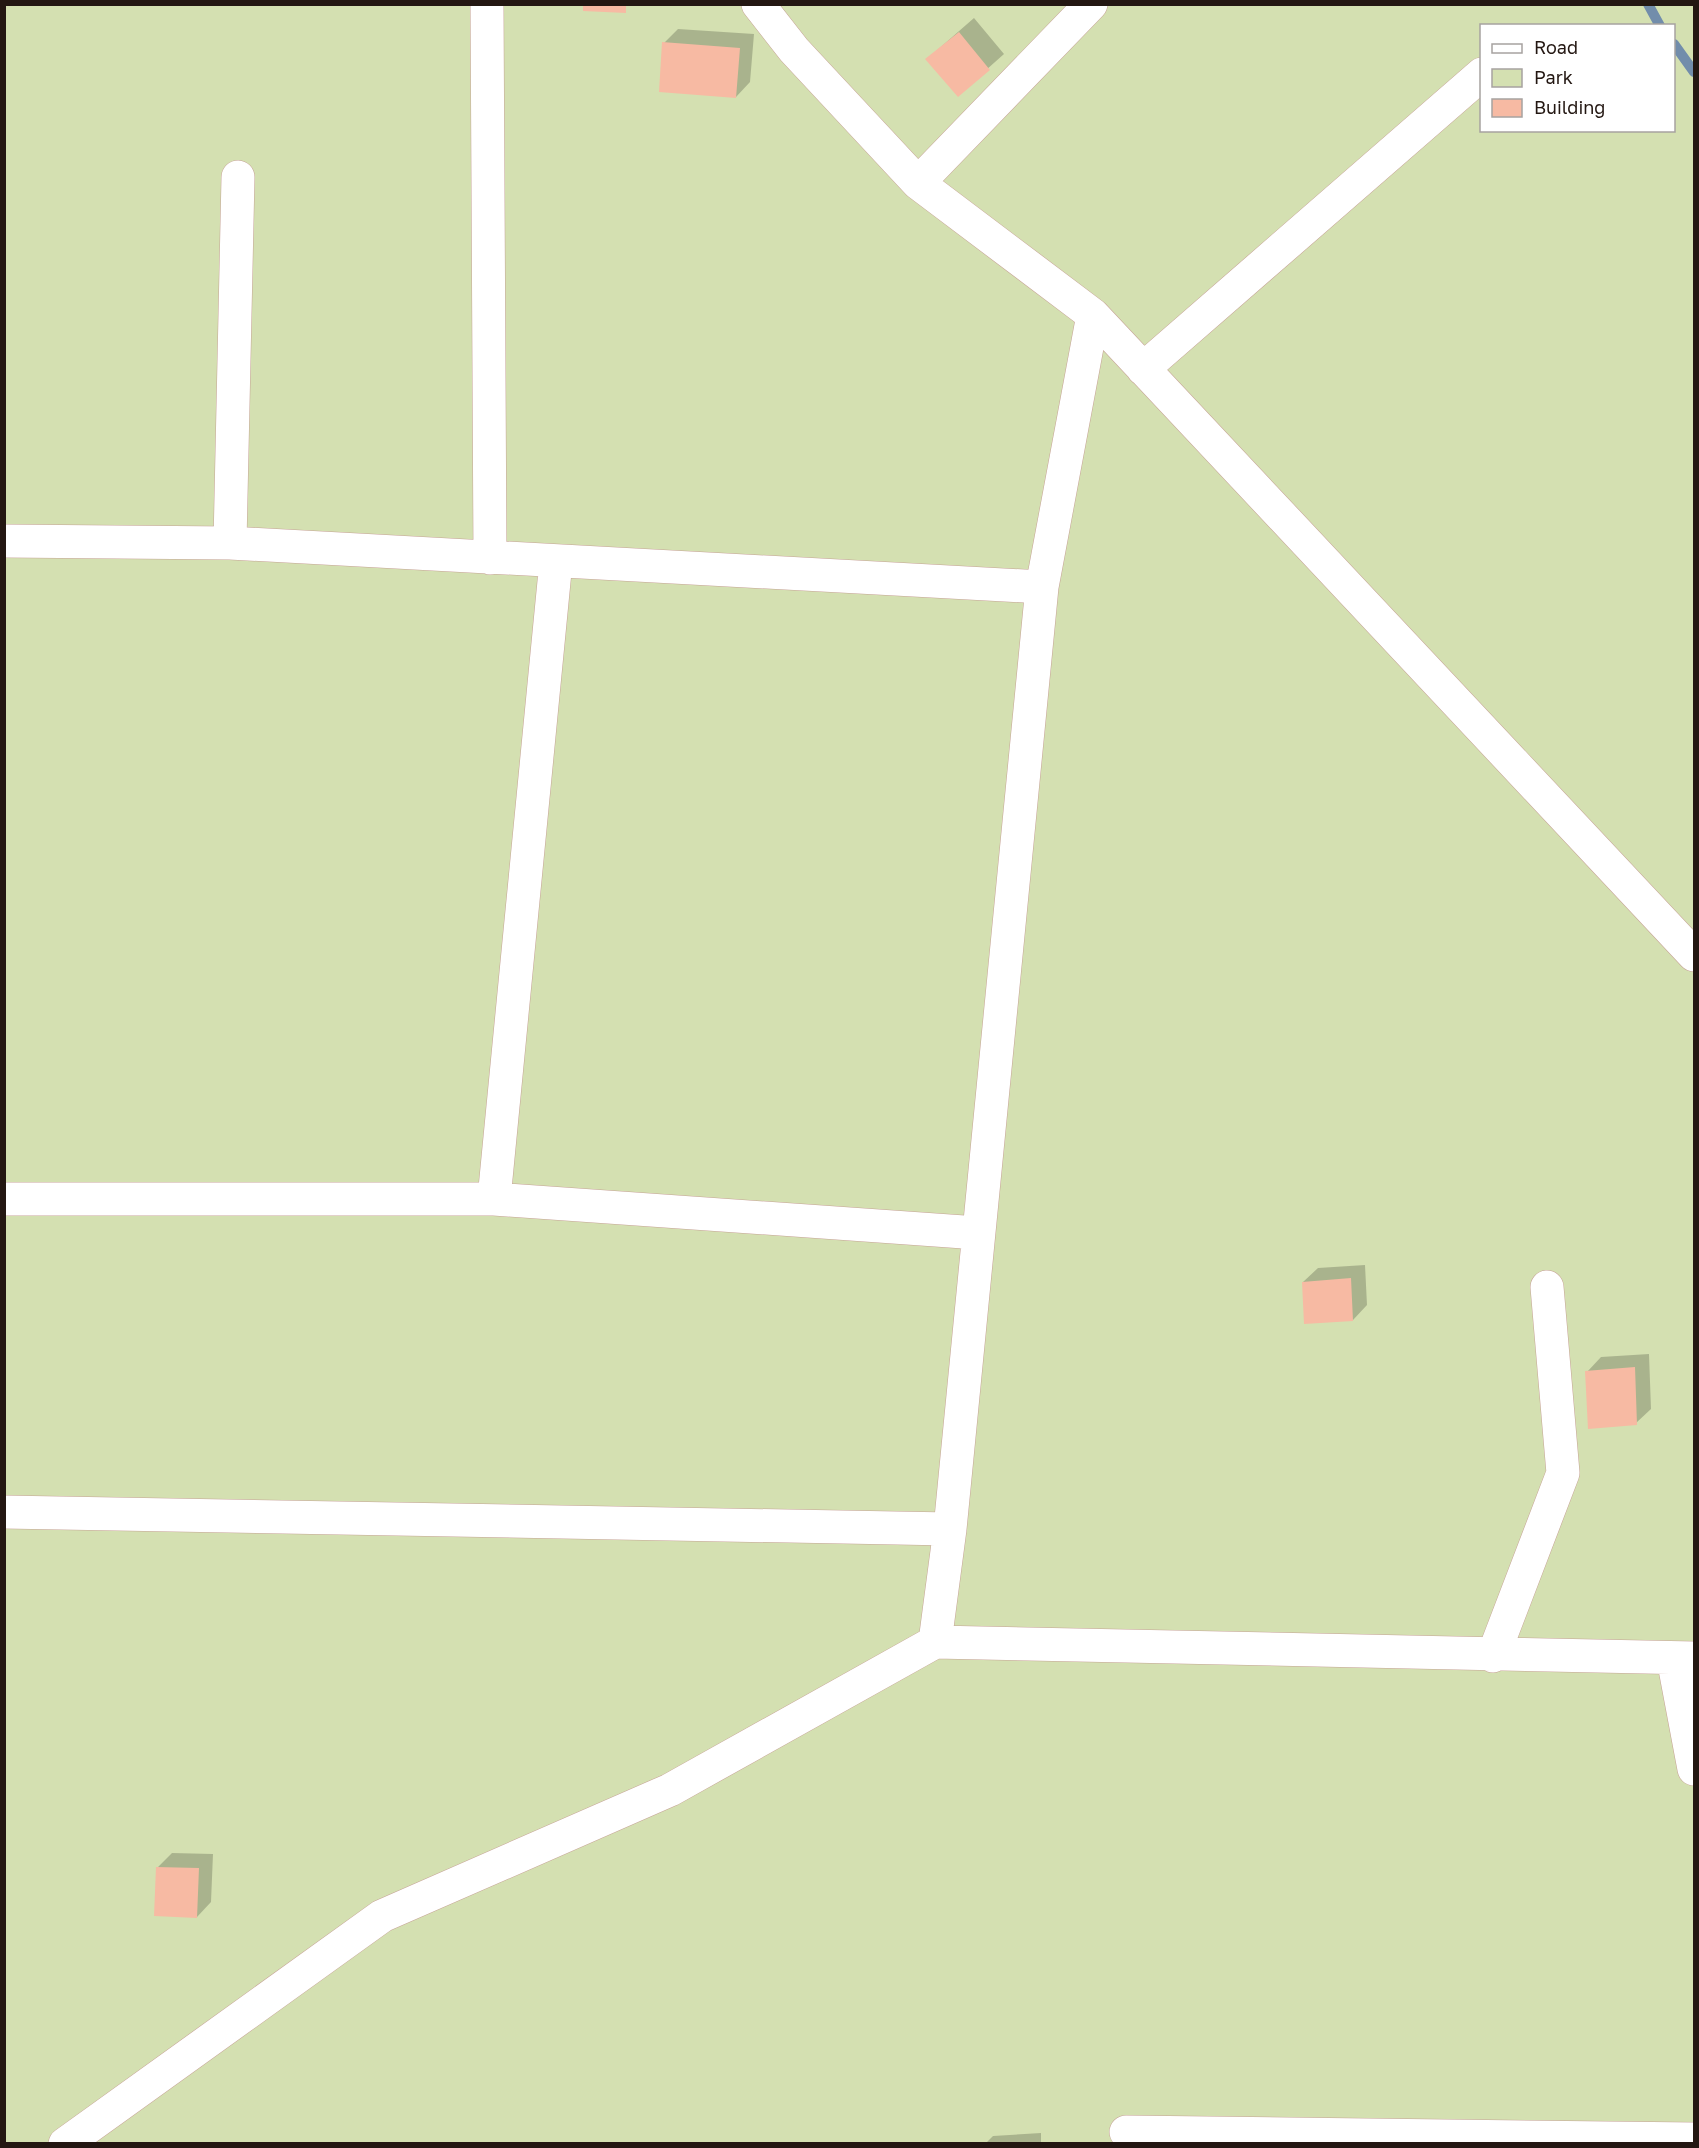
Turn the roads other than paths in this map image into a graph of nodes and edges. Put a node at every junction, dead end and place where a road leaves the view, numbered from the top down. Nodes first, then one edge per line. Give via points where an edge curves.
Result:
1 (488, 4) edge
2 (758, 4) edge
3 (1091, 4) edge
4 (1480, 77) edge
5 (238, 177) dead end
6 (918, 183) junction
7 (1092, 315) junction
8 (1143, 369) junction
9 (4, 541) edge
10 (230, 543) junction
11 (490, 558) junction
12 (556, 561) junction
13 (1042, 587) junction
14 (1695, 955) edge
15 (494, 1198) junction
16 (4, 1199) edge
17 (978, 1233) junction
18 (1547, 1287) dead end
19 (4, 1512) edge
20 (950, 1529) junction
21 (935, 1642) junction
22 (1493, 1656) junction
23 (1684, 1658) edge
24 (1695, 1769) edge
25 (1126, 2132) dead end
26 (1695, 2139) edge
27 (65, 2144) edge

1 - 11 street
2 - 6 street via 794,50
3 - 6 street
4 - 8 street
5 - 10 street
6 - 7 street
7 - 8 street
7 - 13 street
8 - 14 street
9 - 10 street
10 - 11 street
11 - 12 street
12 - 13 street
12 - 15 street
13 - 17 street
15 - 16 street
15 - 17 street
17 - 20 street
18 - 22 street via 1563,1473
19 - 20 street
20 - 21 street
21 - 22 street
21 - 27 street via 670,1790 382,1916
22 - 23 street
23 - 24 street
25 - 26 street

